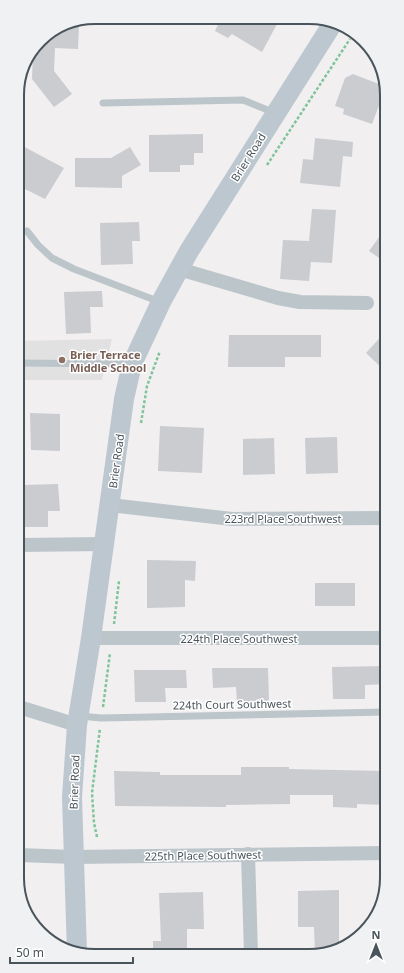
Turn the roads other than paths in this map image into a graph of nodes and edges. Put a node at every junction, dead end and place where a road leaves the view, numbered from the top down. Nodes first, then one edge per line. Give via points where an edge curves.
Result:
1 (330, 27) edge
2 (104, 103) dead end
3 (276, 113) junction
4 (27, 231) dead end
5 (179, 269) junction
6 (161, 302) junction
7 (367, 303) dead end
8 (24, 363) edge
9 (132, 364) junction
10 (110, 505) junction
11 (380, 518) edge
12 (104, 544) junction
13 (24, 545) edge
14 (91, 638) junction
15 (380, 638) edge
16 (24, 708) edge
17 (380, 712) edge
18 (77, 720) junction
19 (380, 853) edge
20 (248, 854) junction
21 (24, 855) edge
22 (73, 857) junction
23 (76, 946) edge
24 (251, 949) edge

1 - 3 main road, Brier Road
2 - 3 lane via 243,100
3 - 5 main road, Brier Road
4 - 6 lane via 52,258
5 - 6 main road, Brier Road
5 - 7 street via 300,302
6 - 9 main road, Brier Road
8 - 9 lane
9 - 10 main road, Brier Road via 124,399
10 - 11 street, 223rd Place Southwest via 232,519
10 - 12 main road, Brier Road
12 - 13 street
12 - 14 main road, Brier Road
14 - 15 street, 224th Place Southwest
14 - 18 main road, Brier Road
16 - 18 street
17 - 18 lane, 224th Court Southwest
18 - 22 main road, Brier Road via 72,797
19 - 20 street, 225th Place Southwest
20 - 22 street, 225th Place Southwest
20 - 24 street
21 - 22 street, 225th Place Southwest
22 - 23 main road, Brier Road

